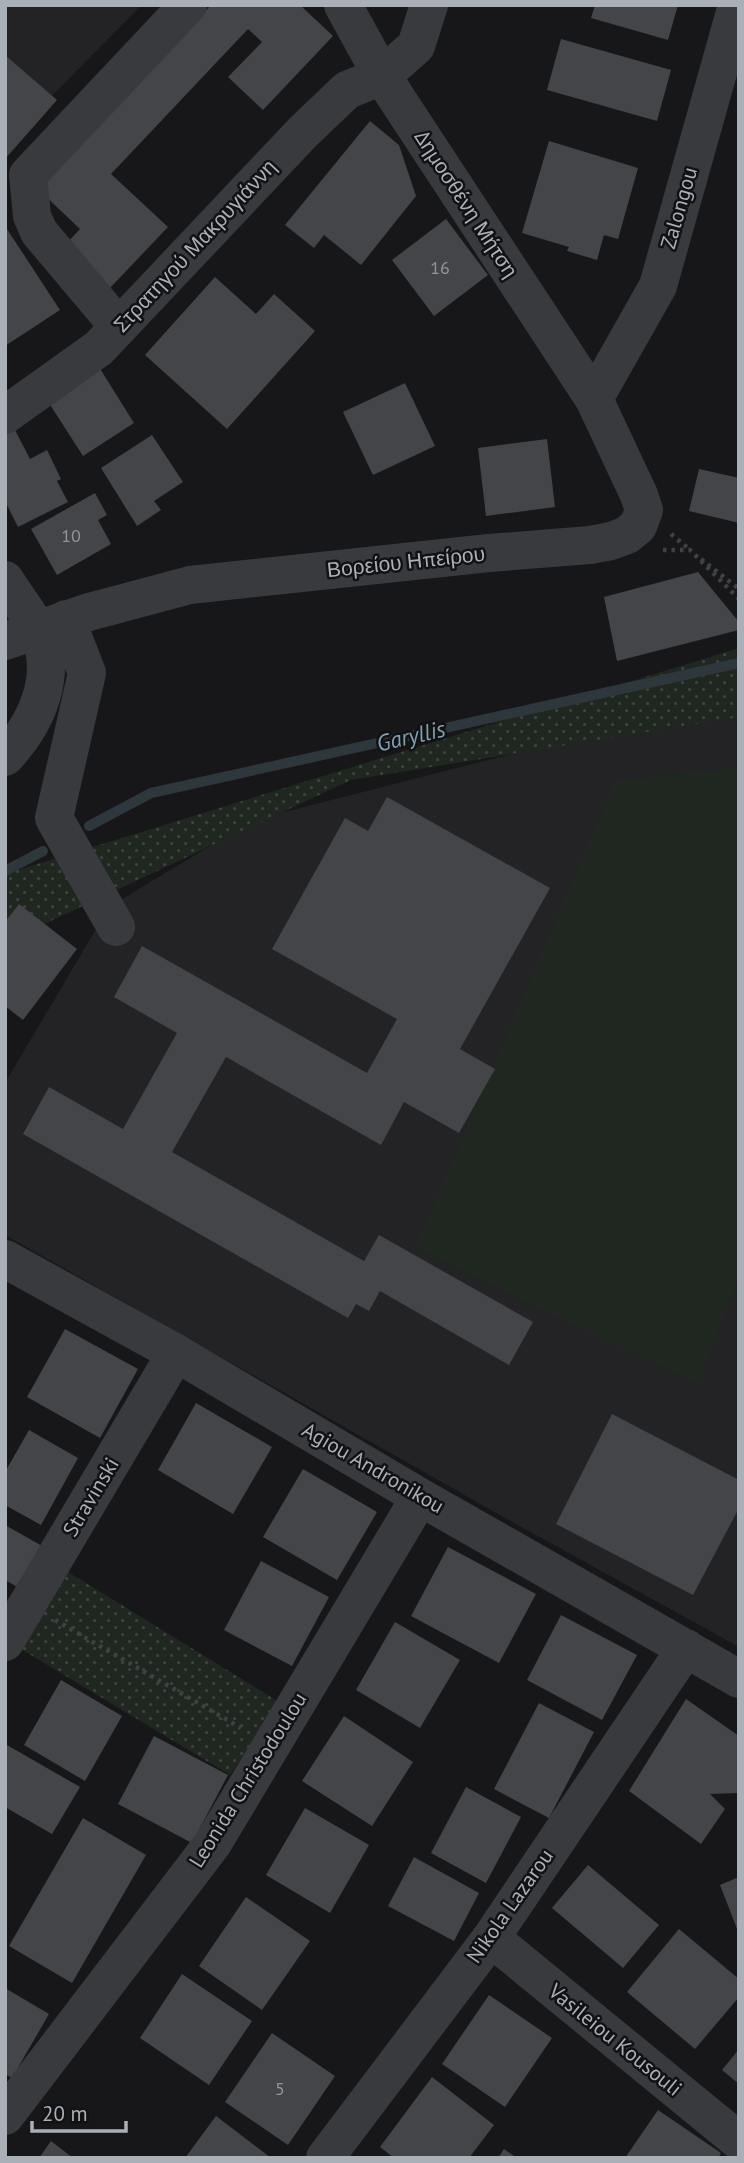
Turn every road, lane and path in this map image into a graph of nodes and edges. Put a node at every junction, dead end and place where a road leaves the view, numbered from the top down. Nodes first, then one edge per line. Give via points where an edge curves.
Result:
1 (188, 5) edge
2 (343, 5) edge
3 (429, 5) edge
4 (737, 5) edge
5 (382, 76) junction
6 (119, 327) junction
7 (594, 399) junction
8 (5, 415) edge
9 (5, 580) edge
10 (739, 589) edge
11 (739, 599) edge
12 (36, 630) edge
13 (5, 757) edge
14 (116, 927) dead end
15 (5, 1259) edge
16 (176, 1353) junction
17 (420, 1497) junction
18 (27, 1604) junction
19 (5, 1642) edge
20 (686, 1648) junction
21 (739, 1679) edge
22 (271, 1746) junction
23 (491, 1938) junction
24 (5, 2116) edge
25 (739, 2141) edge
26 (325, 2158) edge

1 - 6 street via 28,175 32,216 39,232
2 - 5 street, Δημοσθένη Μήτση
3 - 5 street, Στρατηγού Μακρυγιάννη via 416,46
4 - 7 street, Zalongou via 659,286
5 - 6 street, Στρατηγού Μακρυγιάννη via 347,90
5 - 7 street, Δημοσθένη Μήτση
6 - 8 street, Στρατηγού Μακρυγιάννη via 99,348
7 - 12 street, Βορείου Ηπείρου via 644,510 638,526 627,535 590,545 190,585
9 - 12 street
10 - 11 path via 690,550
12 - 13 street via 48,668 40,706
12 - 14 street via 87,673 54,818
15 - 16 street, Agiou Andronikou
16 - 17 street, Agiou Andronikou
16 - 18 street, Stravinski
17 - 20 street, Agiou Andronikou
17 - 22 street, Leonida Christodoulou
18 - 19 street, Stravinski
18 - 22 path
20 - 21 street, Agiou Andronikou
20 - 23 street, Nikola Lazarou
22 - 24 street, Leonida Christodoulou via 213,1843
23 - 25 street, Vasileiou Kousouli
23 - 26 street, Nikola Lazarou

